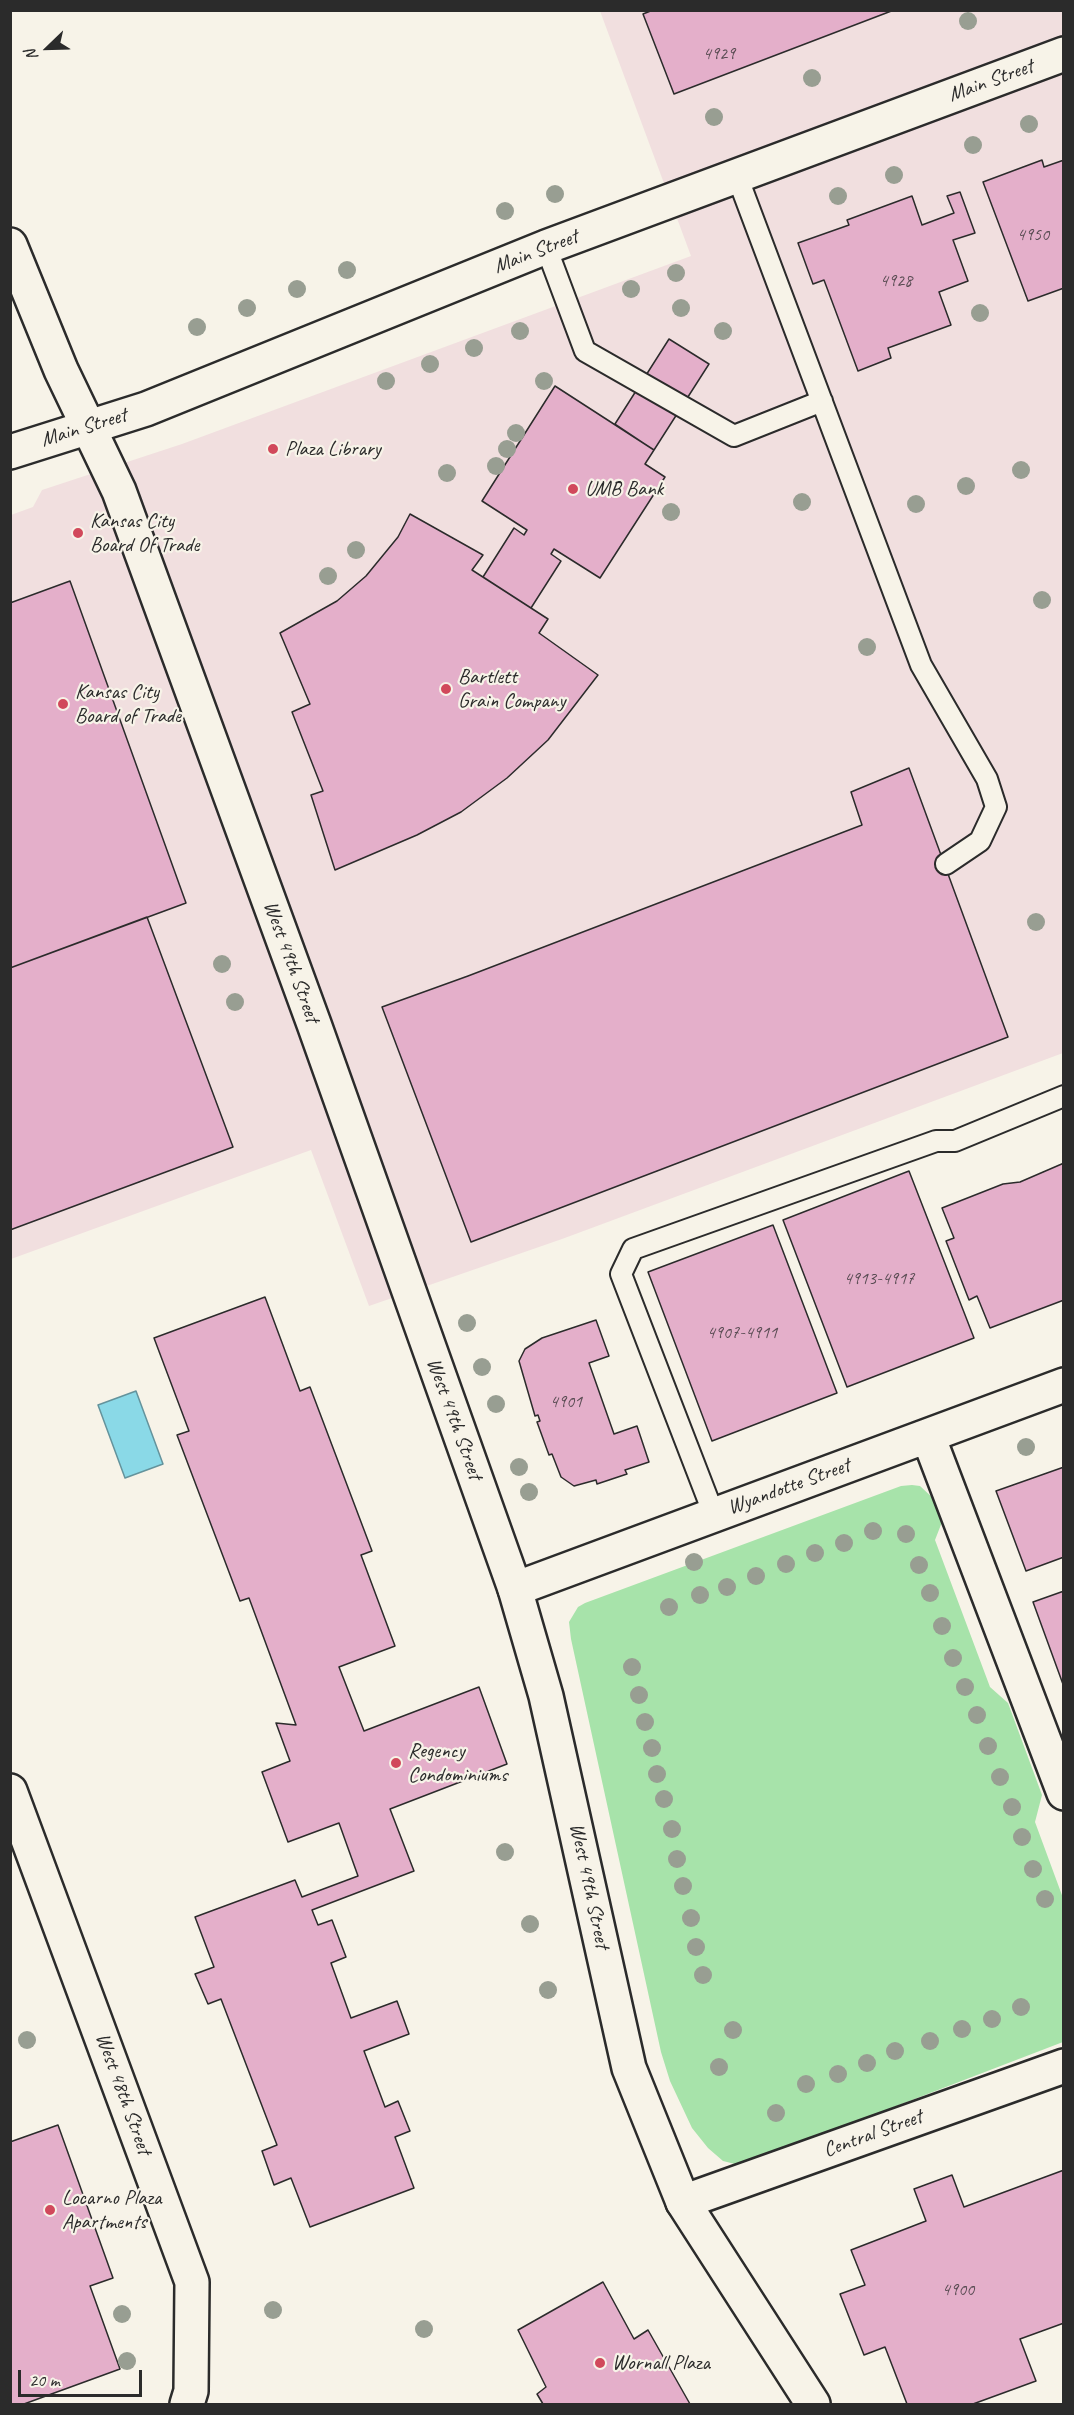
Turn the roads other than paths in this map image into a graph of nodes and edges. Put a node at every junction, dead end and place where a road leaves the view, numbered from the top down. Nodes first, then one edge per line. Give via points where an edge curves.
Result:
1 (1064, 54) edge
2 (737, 176) junction
3 (10, 245) edge
4 (546, 248) junction
5 (822, 401) junction
6 (88, 428) junction
7 (10, 452) edge
8 (946, 864) dead end
9 (1064, 1096) edge
10 (1064, 1385) edge
11 (928, 1436) junction
12 (714, 1515) junction
13 (515, 1589) junction
14 (10, 1791) edge
15 (1064, 1793) edge
16 (1064, 2066) edge
17 (683, 2202) junction
18 (187, 2404) edge
19 (813, 2404) edge

1 - 2 street, Main Street
2 - 4 street, Main Street
2 - 5 lane
3 - 6 street, West 49th Street
4 - 5 lane via 585,351 724,431 735,436
4 - 6 street, Main Street via 146,409
5 - 8 lane via 921,664 987,778 996,807 980,841
6 - 7 street, Main Street
6 - 13 street, West 49th Street via 119,490
9 - 12 lane via 955,1141 936,1141 633,1249 621,1274
10 - 11 street, Wyandotte Street
11 - 12 street, Wyandotte Street
11 - 15 street
12 - 13 street, Wyandotte Street
13 - 17 street, West 49th Street via 546,1696 629,2068
14 - 18 street, West 48th Street via 192,2282 191,2391
16 - 17 street, Central Street
17 - 19 street, West 49th Street

